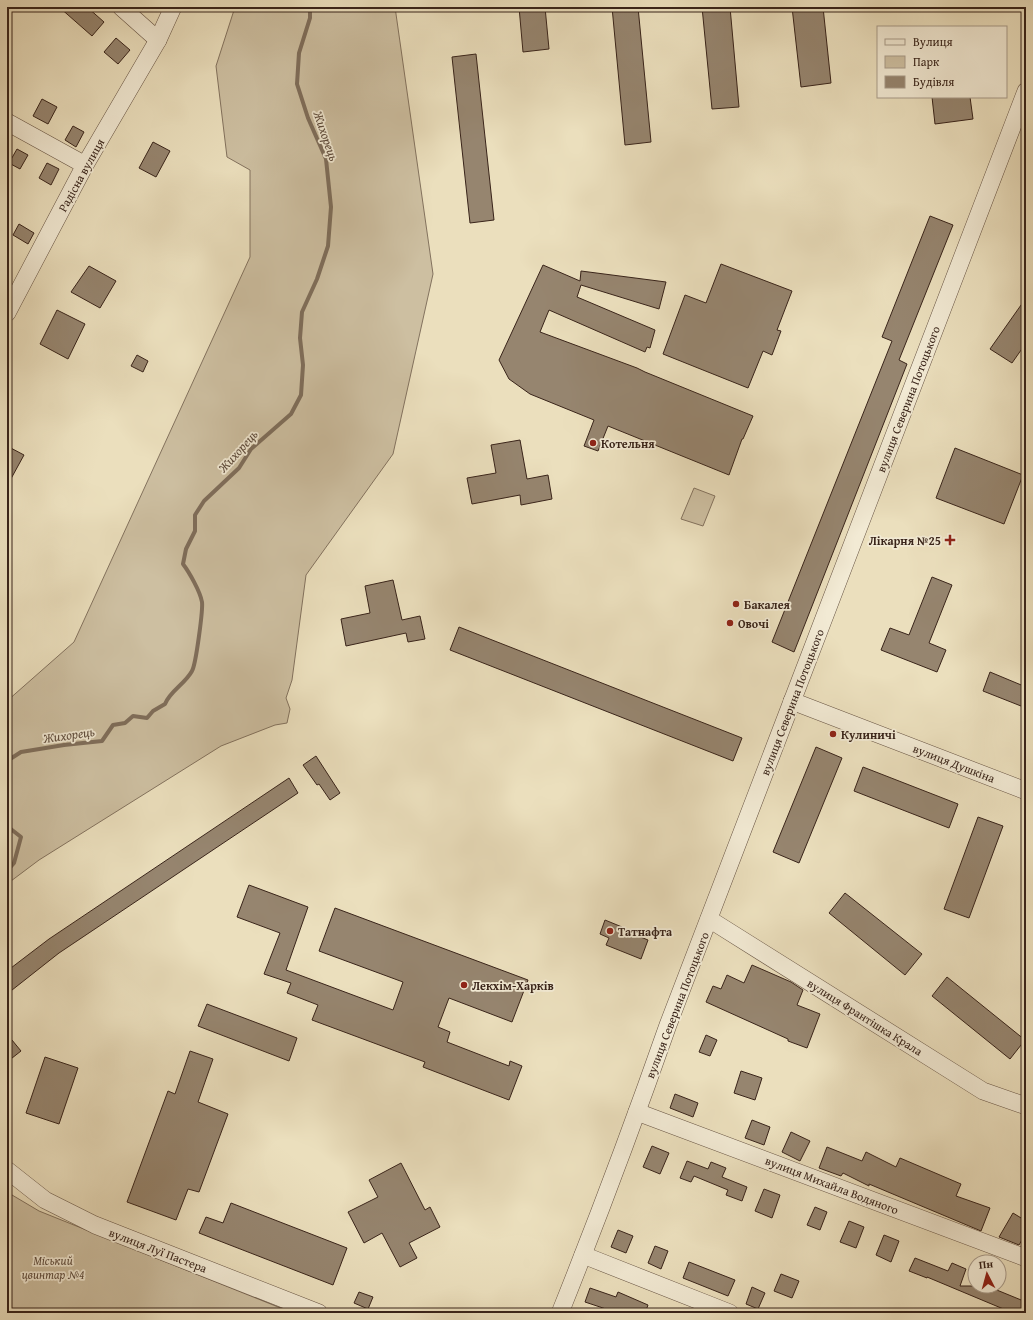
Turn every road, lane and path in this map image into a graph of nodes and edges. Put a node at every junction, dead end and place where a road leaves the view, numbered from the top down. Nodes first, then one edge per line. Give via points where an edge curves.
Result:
1 (121, 7) edge
2 (173, 7) edge
3 (158, 40) junction
4 (1026, 91) edge
5 (7, 122) edge
6 (85, 164) junction
7 (9, 306) edge
8 (792, 700) junction
9 (1026, 791) edge
10 (709, 919) junction
11 (1026, 1106) edge
12 (637, 1112) junction
13 (7, 1170) edge
14 (583, 1255) junction
15 (1026, 1258) edge
16 (319, 1313) edge
17 (560, 1313) edge
18 (730, 1313) edge

1 - 3 street
2 - 3 street, Радісна вулиця
3 - 6 street, Радісна вулиця
4 - 8 street, вулиця Северина Потоцького
5 - 6 street
6 - 7 street, Радісна вулиця
8 - 9 street, вулиця Душкіна
8 - 10 street, вулиця Северина Потоцького
10 - 11 street, вулиця Франтішка Крала via 983,1091
10 - 12 street, вулиця Северина Потоцького
12 - 14 street, вулиця Северина Потоцького
12 - 15 street, вулиця Михайла Водяного
13 - 16 street, вулиця Луї Пастера via 45,1200 95,1225
14 - 17 street, вулиця Северина Потоцького
14 - 18 street

